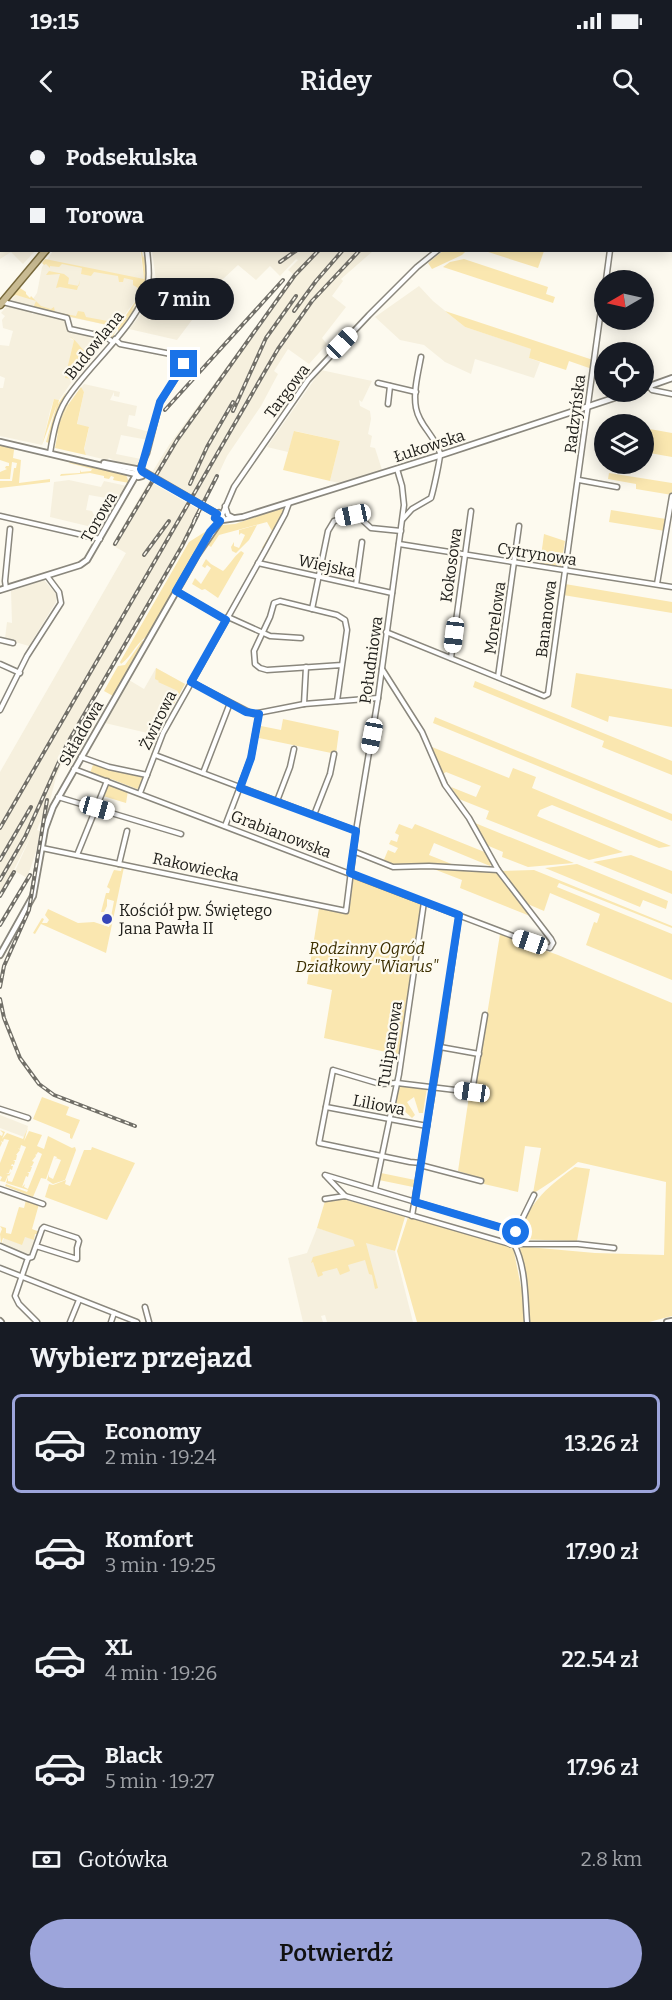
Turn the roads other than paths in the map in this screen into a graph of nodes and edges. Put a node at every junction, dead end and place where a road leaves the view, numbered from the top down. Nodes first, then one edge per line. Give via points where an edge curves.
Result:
1 (44, 252) edge
2 (147, 252) edge
3 (436, 252) edge
4 (610, 252) edge
5 (607, 270) edge
6 (1, 303) edge
7 (598, 330) edge
8 (114, 340) junction
9 (420, 357) dead end
10 (672, 378) edge
11 (378, 383) dead end
12 (654, 384) edge
13 (390, 386) junction
14 (654, 390) edge
15 (416, 392) junction
16 (672, 394) edge
17 (601, 402) edge
18 (388, 404) dead end
19 (588, 406) junction
20 (0, 442) edge
21 (50, 453) junction
22 (441, 455) junction
23 (92, 462) junction
24 (397, 469) junction
25 (140, 472) junction
26 (128, 473) junction
27 (579, 480) junction
28 (133, 483) junction
29 (617, 488) dead end
30 (672, 496) edge
31 (289, 503) junction
32 (224, 507) junction
33 (471, 511) dead end
34 (0, 516) edge
35 (219, 517) junction
36 (234, 519) junction
37 (402, 520) junction
38 (519, 526) dead end
39 (10, 529) dead end
40 (400, 531) junction
41 (100, 539) junction
42 (362, 542) dead end
43 (568, 542) joint
44 (399, 544) junction
45 (465, 554) junction
46 (0, 562) edge
47 (514, 562) junction
48 (258, 563) junction
49 (6, 564) junction
50 (564, 570) junction
51 (49, 575) junction
52 (319, 577) junction
53 (4, 584) edge
54 (657, 584) junction
55 (356, 585) junction
56 (672, 586) edge
57 (0, 590) edge
58 (176, 591) junction
59 (392, 593) junction
60 (312, 609) junction
61 (227, 618) junction
62 (386, 632) junction
63 (263, 633) junction
64 (301, 638) dead end
65 (0, 640) edge
66 (13, 643) dead end
67 (451, 658) junction
68 (0, 664) edge
69 (342, 665) junction
70 (306, 667) junction
71 (382, 669) junction
72 (20, 673) junction
73 (498, 677) junction
74 (191, 682) junction
75 (378, 698) junction
76 (338, 701) junction
77 (230, 703) junction
78 (304, 704) junction
79 (0, 710) edge
80 (259, 714) junction
81 (294, 749) dead end
82 (334, 754) dead end
83 (154, 755) junction
84 (81, 757) junction
85 (74, 769) junction
86 (203, 773) junction
87 (147, 775) junction
88 (107, 781) junction
89 (240, 788) junction
90 (140, 793) junction
91 (58, 797) junction
92 (277, 801) junction
93 (97, 808) junction
94 (314, 815) junction
95 (225, 826) junction
96 (127, 831) dead end
97 (356, 831) junction
98 (181, 834) dead end
99 (42, 848) junction
100 (353, 851) junction
101 (77, 855) junction
102 (119, 864) junction
103 (498, 870) junction
104 (350, 873) junction
105 (424, 902) junction
106 (346, 911) joint
107 (459, 915) junction
108 (0, 955) edge
109 (485, 1015) dead end
110 (440, 1047) junction
111 (479, 1054) junction
112 (397, 1083) junction
113 (433, 1087) junction
114 (326, 1107) junction
115 (0, 1108) edge
116 (28, 1118) dead end
117 (390, 1120) junction
118 (427, 1126) junction
119 (382, 1156) junction
120 (421, 1164) junction
121 (481, 1181) dead end
122 (0, 1189) edge
123 (375, 1190) junction
124 (534, 1195) dead end
125 (345, 1196) junction
126 (324, 1199) dead end
127 (415, 1202) junction
128 (43, 1204) dead end
129 (412, 1216) junction
130 (516, 1232) junction
131 (512, 1244) junction
132 (36, 1245) junction
133 (0, 1246) edge
134 (614, 1248) dead end
135 (28, 1258) junction
136 (0, 1268) edge
137 (23, 1277) junction
138 (79, 1300) junction
139 (145, 1308) dead end
140 (114, 1313) junction
141 (672, 1321) edge
142 (37, 1322) edge
143 (70, 1322) edge
144 (111, 1322) edge
145 (137, 1322) edge
146 (149, 1322) edge
147 (527, 1322) edge
148 (667, 1322) edge

1 - 6 main road
2 - 8 street, Budowlana via 149,277 144,298
3 - 32 street, Targowa via 308,380 242,474
4 - 5 street
6 - 8 street via 67,318 70,329
7 - 19 street, Radzyńska
8 - 21 street, Budowlana via 64,404
8 - 25 street, Torowa via 184,360 160,402
9 - 15 street
10 - 12 main road
11 - 13 street
13 - 15 street
13 - 18 street
14 - 16 street
15 - 22 street via 416,409
17 - 19 main road, Łukowska
19 - 22 main road, Łukowska
19 - 27 street, Radzyńska
20 - 21 main road
21 - 23 main road
22 - 24 main road, Łukowska
22 - 37 street via 431,498
23 - 25 main road
23 - 26 main road
24 - 31 main road, Łukowska
24 - 37 street, Południowa via 403,492
25 - 26 main road
25 - 28 main road, Torowa
25 - 35 main road
26 - 28 main road
27 - 29 street
27 - 43 street, Radzyńska
28 - 41 main road, Torowa
30 - 54 street
31 - 36 main road, Łukowska
31 - 48 street, Żwirowa
32 - 35 street, Targowa
32 - 36 street
33 - 45 street, Kokosowa
34 - 41 street
35 - 36 main road
35 - 58 main road, Składowa
37 - 40 street, Południowa
38 - 47 street, Morelowa
39 - 49 street
40 - 44 street, Południowa
40 - 52 street via 372,528 357,515 333,520
41 - 51 main road, Torowa via 81,565
42 - 55 street
43 - 50 street, Bananowa
44 - 45 street, Cytrynowa
44 - 59 street, Południowa
45 - 47 street, Cytrynowa
45 - 67 street, Kokosowa
46 - 49 street
47 - 50 street, Cytrynowa
47 - 73 street, Morelowa
48 - 52 street, Wiejska
48 - 61 street, Żwirowa
49 - 53 street
50 - 54 street, Cytrynowa
50 - 73 street, Bananowa via 549,693 544,696
51 - 53 main road, Torowa
51 - 72 street via 61,603
52 - 55 street, Wiejska
52 - 60 street
53 - 57 main road, Torowa
54 - 56 street, Cytrynowa
55 - 59 street, Wiejska
58 - 61 street
58 - 84 main road, Składowa
59 - 62 street, Południowa
60 - 63 street via 276,602
60 - 69 street via 337,615 346,622
61 - 63 street
61 - 74 street, Żwirowa
62 - 67 street
62 - 71 street, Południowa
63 - 64 street
63 - 70 street via 253,657 260,668
65 - 66 street
67 - 73 street
68 - 72 street
69 - 70 street
69 - 76 street
70 - 78 street
71 - 75 street, Południowa
71 - 103 street via 422,732 445,785
72 - 79 street
74 - 77 street
74 - 83 street, Żwirowa
75 - 76 street
75 - 97 street, Południowa
76 - 78 street
77 - 80 street
77 - 86 street
78 - 80 street
80 - 89 street via 251,758
81 - 92 street
82 - 94 street
83 - 86 street
83 - 87 street, Żwirowa
84 - 85 main road, Składowa
84 - 87 street
85 - 88 street, Grabianowska
85 - 91 main road, Składowa
86 - 89 street
87 - 90 street, Żwirowa
88 - 90 street, Grabianowska
88 - 93 street
89 - 92 street
89 - 95 street
90 - 95 street, Grabianowska
91 - 93 street
91 - 99 main road, Składowa via 49,815
92 - 94 street
93 - 98 street
93 - 101 street
94 - 97 street
95 - 104 street, Grabianowska
96 - 102 street
97 - 100 street, Południowa
99 - 101 street, Rakowiecka
99 - 108 main road, Składowa via 31,901
100 - 103 street via 393,867
100 - 104 street, Południowa
101 - 102 street, Rakowiecka
102 - 106 street, Rakowiecka
103 - 107 street, Grabianowska via 551,939 552,946 546,948
104 - 105 street, Grabianowska
104 - 106 street, Południowa
105 - 107 street, Grabianowska
105 - 112 street, Tulipanowa
107 - 110 street
109 - 111 street
110 - 111 street
110 - 113 street
111 - 113 street via 472,1092
112 - 113 street
112 - 114 street via 373,1083 333,1070
112 - 117 street, Tulipanowa
113 - 118 street
114 - 117 street, Liliowa
114 - 119 street via 319,1143
115 - 116 street
117 - 118 street, Liliowa
117 - 119 street, Tulipanowa
118 - 120 street
119 - 120 street
119 - 123 street, Tulipanowa
120 - 121 street
120 - 127 street
122 - 128 street
123 - 125 street via 325,1175
123 - 127 street
124 - 130 street
125 - 126 street
125 - 129 street
127 - 129 street
127 - 130 street
129 - 131 street
130 - 131 street
131 - 134 street
131 - 147 street via 521,1267
132 - 132 street via 77,1259 77,1238 45,1227
132 - 135 street
133 - 135 street
135 - 137 street
136 - 137 street
137 - 138 street
137 - 142 street via 16,1300
138 - 140 street
138 - 143 street
139 - 146 street
140 - 144 street
140 - 145 street
141 - 148 main road

